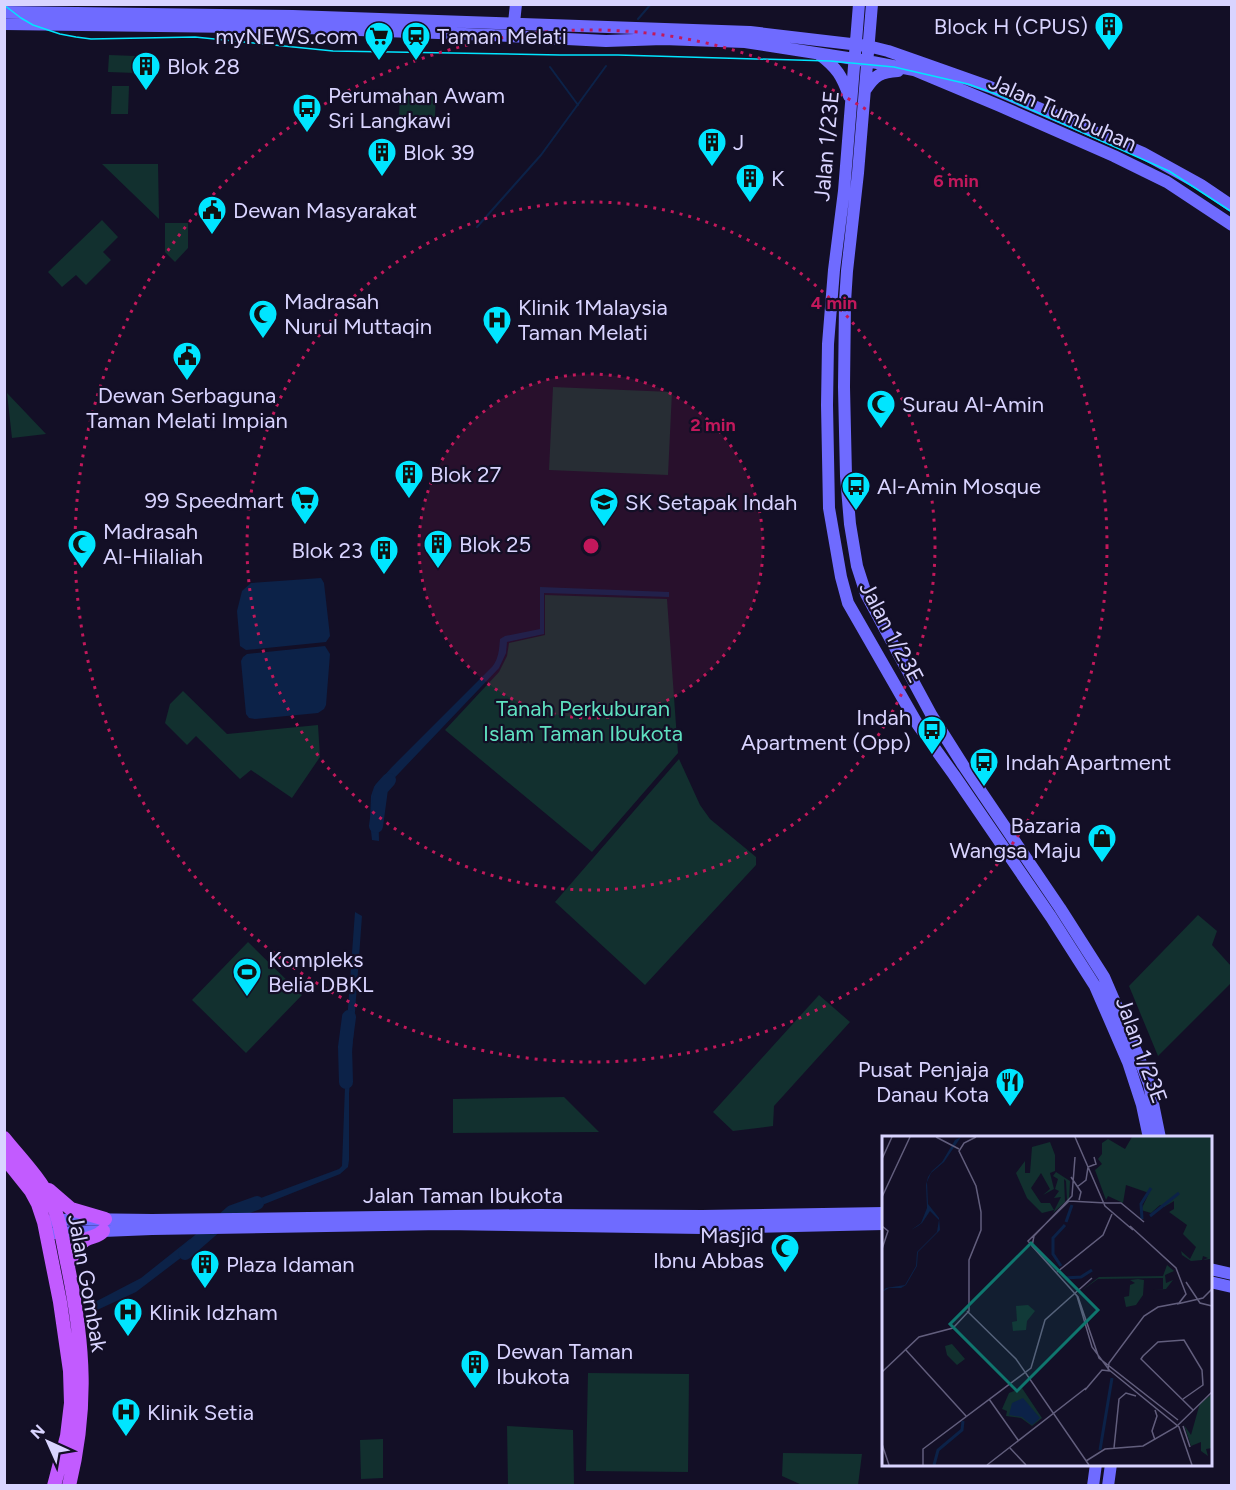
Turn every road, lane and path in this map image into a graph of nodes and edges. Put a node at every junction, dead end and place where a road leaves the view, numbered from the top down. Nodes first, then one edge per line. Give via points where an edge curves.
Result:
1 (859, 4) edge
2 (872, 4) edge
3 (516, 6) edge
4 (4, 12) edge
5 (871, 21) junction
6 (495, 23) junction
7 (4, 24) edge
8 (858, 24) junction
9 (529, 25) junction
10 (513, 30) junction
11 (828, 42) junction
12 (862, 46) junction
13 (888, 51) junction
14 (820, 54) junction
15 (861, 60) junction
16 (914, 70) junction
17 (864, 91) junction
18 (851, 103) junction
19 (1232, 206) edge
20 (1232, 225) edge
21 (1149, 1136) edge
22 (1160, 1136) edge
23 (4, 1138) edge
24 (4, 1157) edge
25 (26, 1175) junction
26 (42, 1186) junction
27 (882, 1213) edge
28 (193, 1224) junction
29 (882, 1224) edge
30 (104, 1225) junction
31 (60, 1226) junction
32 (45, 1228) junction
33 (68, 1266) junction
34 (1212, 1269) edge
35 (1232, 1274) edge
36 (1212, 1282) edge
37 (1232, 1287) edge
38 (1096, 1466) edge
39 (1111, 1466) edge
40 (54, 1485) edge
41 (69, 1485) edge
42 (1093, 1485) edge
43 (1108, 1485) edge

1 - 8 main road
2 - 5 main road
3 - 6 main road
3 - 9 main road via 519,16
3 - 10 main road
4 - 6 main road
5 - 12 main road
5 - 13 main road via 877,38
6 - 10 main road
7 - 10 main road
8 - 11 main road via 845,37
8 - 12 main road
9 - 10 main road, Jalan Tumbuhan
9 - 11 main road, Jalan Tumbuhan via 750,32
10 - 14 main road, Jalan Tumbuhan via 606,40 745,42
11 - 12 main road, Jalan Tumbuhan
12 - 13 main road, Jalan Tumbuhan
12 - 15 main road, Jalan 1/23E
13 - 19 main road, Jalan Tumbuhan via 990,87 1143,153
14 - 15 main road, Jalan Tumbuhan
14 - 18 main road via 840,74
15 - 16 main road, Jalan Tumbuhan
15 - 17 main road, Jalan 1/23E
15 - 18 main road, Jalan 1/23E
16 - 17 main road via 882,73
16 - 20 main road, Jalan Tumbuhan via 1125,161 1167,182
17 - 22 main road, Jalan 1/23E via 845,302 846,476 857,566 866,594 932,716 1104,977 1149,1084
18 - 21 main road, Jalan 1/23E via 828,344 827,405 829,508 844,591 918,725 1095,986 1128,1062
23 - 25 main road, Jalan Gombak
24 - 25 main road, Jalan Gombak
25 - 26 main road, Jalan Gombak
25 - 32 main road, Jalan Gombak
26 - 30 main road via 71,1209
26 - 31 main road, Jalan Gombak
27 - 28 main road, Jalan Taman Ibukota via 244,1218
28 - 29 main road, Jalan Taman Ibukota via 229,1229 443,1224 702,1228
28 - 30 main road, Jalan Taman Ibukota
30 - 31 main road, Jalan Taman Ibukota
30 - 33 main road via 99,1236 78,1247
31 - 32 main road, Jalan Taman Ibukota
31 - 33 main road, Jalan Gombak
32 - 40 main road, Jalan Gombak via 70,1371 67,1436
33 - 41 main road, Jalan Gombak via 78,1324 82,1389
34 - 35 main road
36 - 37 main road
38 - 42 main road
39 - 43 main road

